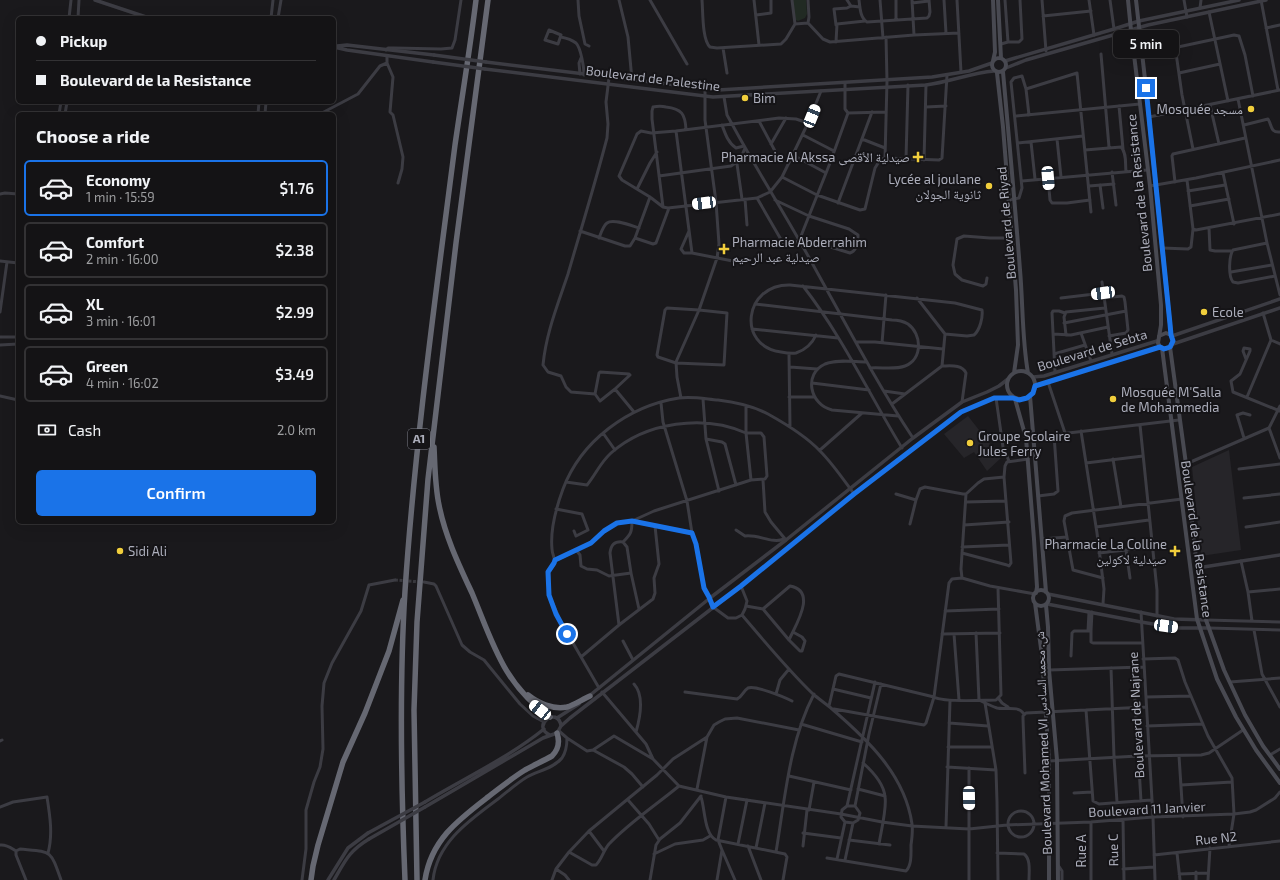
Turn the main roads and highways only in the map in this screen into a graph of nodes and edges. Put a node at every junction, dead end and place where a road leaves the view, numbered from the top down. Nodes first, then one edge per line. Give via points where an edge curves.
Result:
1 (476, 0) edge
2 (488, 0) edge
3 (993, 0) edge
4 (998, 0) edge
5 (1128, 0) edge
6 (1136, 0) edge
7 (1001, 58) junction
8 (993, 62) junction
9 (1005, 70) junction
10 (996, 72) junction
11 (1171, 336) junction
12 (1158, 338) junction
13 (1172, 346) junction
14 (1161, 348) junction
15 (1014, 373) junction
16 (1028, 373) junction
17 (1030, 396) junction
18 (1014, 398) junction
19 (433, 432) junction
20 (405, 592) junction
21 (1035, 593) junction
22 (1047, 593) junction
23 (1035, 603) junction
24 (1046, 604) junction
25 (517, 686) junction
26 (590, 696) road end
27 (550, 717) road end
28 (558, 732) road end
29 (1280, 768) edge
30 (1280, 783) edge
31 (311, 880) edge
32 (405, 880) edge
33 (417, 880) edge
34 (425, 880) edge
35 (1049, 880) edge
36 (1058, 880) edge

1 - 20 highway, A1 via 430,342
2 - 19 highway, A1
3 - 8 main road
4 - 7 main road
5 - 12 main road, Boulevard de la Resistance via 1161,305
6 - 11 main road, Boulevard de la Resistance
7 - 8 main road
7 - 9 main road via 1006,61
8 - 10 main road via 992,69
9 - 10 main road
9 - 16 main road, Boulevard de Riyad
10 - 15 main road, Boulevard de Riyad via 1012,238 1018,333
11 - 12 main road via 1166,333
11 - 13 main road
12 - 14 main road
13 - 14 main road
13 - 29 main road, Boulevard de la Resistance via 1197,568 1206,620 1245,715
14 - 30 main road, Boulevard de la Resistance via 1199,628 1217,679 1243,730
15 - 16 main road
15 - 18 main road via 1008,379 1006,387
16 - 17 main road via 1033,378 1035,386
17 - 18 main road via 1023,400
17 - 22 main road
18 - 21 main road via 1026,438 1037,587
19 - 25 highway via 436,492 447,533 490,641
19 - 33 highway, A1 via 417,622 414,710
20 - 31 highway via 389,651 343,762 312,866
20 - 32 highway, A1 via 402,685
21 - 22 main road via 1040,590
21 - 23 main road
22 - 24 main road via 1049,599
23 - 24 main road via 1038,606
23 - 35 main road, Boulevard Mohamed VI ش. محمد السادس via 1042,656 1049,761
24 - 36 main road, Boulevard Mohamed VI ش. محمد السادس via 1057,760
25 - 26 highway via 531,698 552,707 566,707
25 - 27 highway via 533,704
28 - 34 highway via 559,744 552,756 500,788 446,833 429,862

